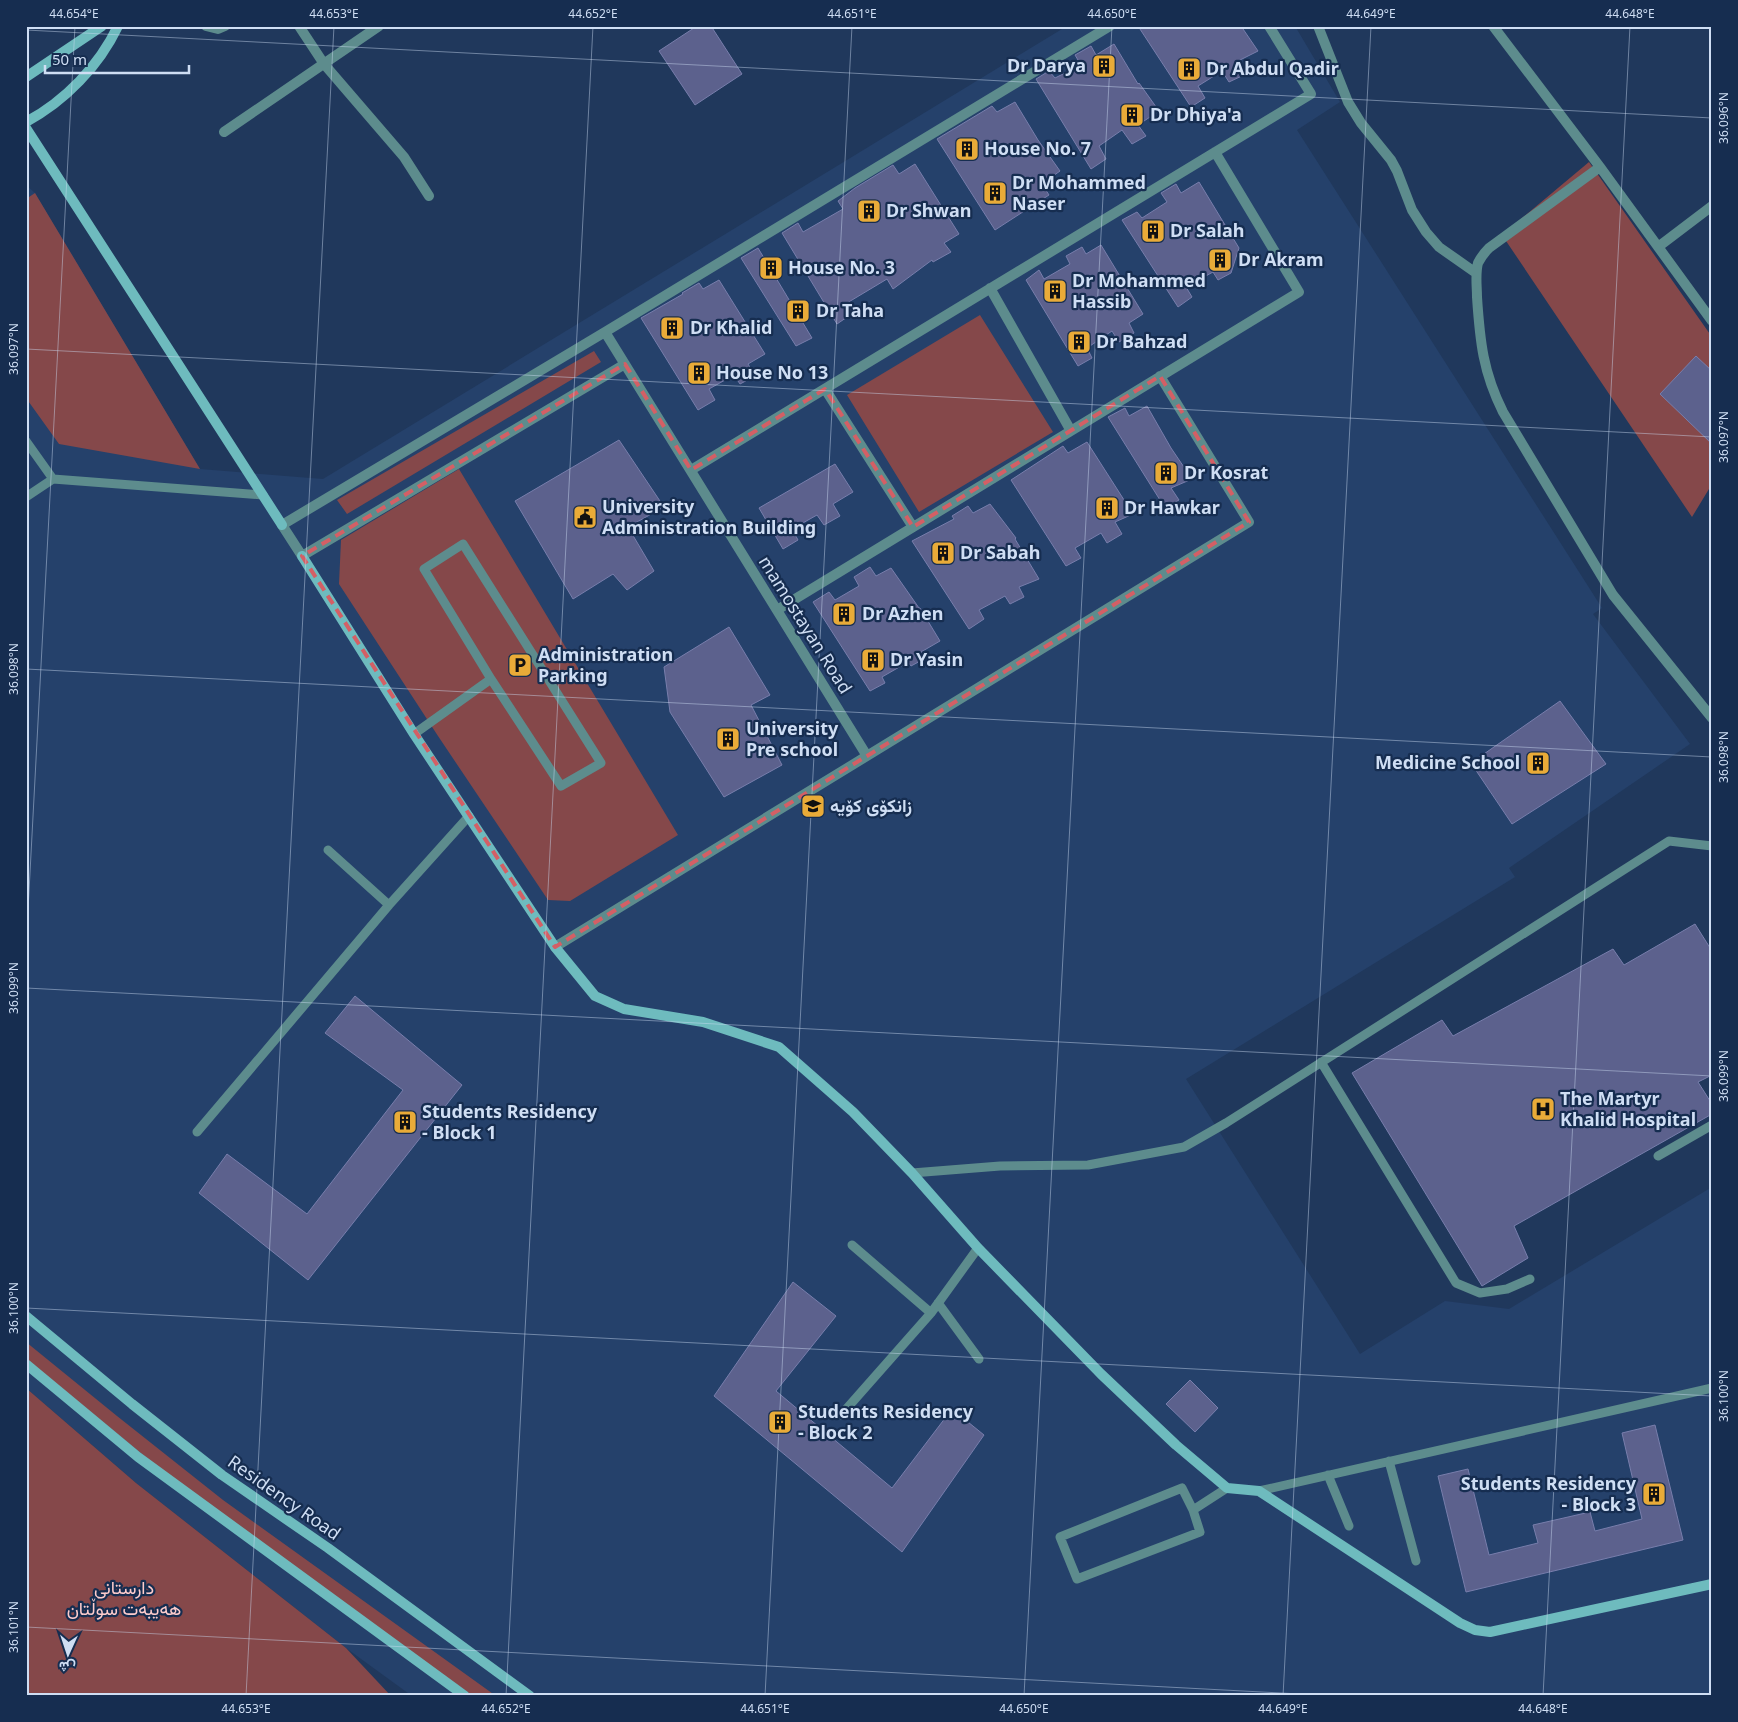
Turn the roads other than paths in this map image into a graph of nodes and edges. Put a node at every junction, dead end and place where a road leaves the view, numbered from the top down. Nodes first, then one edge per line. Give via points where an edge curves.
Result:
1 (102, 26) edge
2 (118, 26) edge
3 (206, 26) edge
4 (226, 26) edge
5 (299, 26) edge
6 (379, 26) edge
7 (1110, 26) edge
8 (1269, 26) edge
9 (1318, 26) edge
10 (1493, 26) edge
11 (324, 64) junction
12 (26, 76) edge
13 (26, 122) edge
14 (26, 128) edge
15 (224, 132) dead end
16 (1215, 152) junction
17 (1600, 167) junction
18 (429, 196) dead end
19 (1712, 206) edge
20 (1658, 247) junction
21 (1476, 273) junction
22 (990, 288) junction
23 (1712, 321) edge
24 (605, 332) junction
25 (625, 364) junction
26 (1160, 376) junction
27 (824, 389) junction
28 (1071, 431) junction
29 (26, 441) edge
30 (691, 470) junction
31 (53, 479) junction
32 (263, 495) junction
33 (26, 497) edge
34 (282, 525) junction
35 (913, 527) junction
36 (302, 556) junction
37 (777, 610) junction
38 (492, 679) junction
39 (1712, 718) edge
40 (414, 734) junction
41 (867, 756) junction
42 (469, 816) junction
43 (1712, 846) edge
44 (328, 850) dead end
45 (389, 905) junction
46 (555, 947) junction
47 (1321, 1062) junction
48 (1712, 1125) edge
49 (196, 1132) dead end
50 (1658, 1156) dead end
51 (912, 1172) junction
52 (852, 1245) dead end
53 (978, 1248) junction
54 (1530, 1279) dead end
55 (938, 1303) junction
56 (931, 1313) junction
57 (26, 1316) edge
58 (978, 1359) dead end
59 (26, 1364) edge
60 (1712, 1388) edge
61 (840, 1415) dead end
62 (1389, 1461) junction
63 (1328, 1475) junction
64 (1227, 1488) junction
65 (1259, 1491) junction
66 (1192, 1510) junction
67 (1349, 1526) dead end
68 (1416, 1561) dead end
69 (1712, 1584) edge
70 (465, 1696) edge
71 (530, 1696) edge

1 - 12 street
2 - 13 street via 104,50 76,85
3 - 4 street via 218,29
5 - 11 street
6 - 11 street
7 - 24 street
8 - 16 street via 1311,94
9 - 21 street via 1348,102 1397,170 1412,210 1426,232 1439,246
10 - 17 street
11 - 15 street
11 - 18 street via 404,158
14 - 32 street
16 - 22 street
16 - 26 street via 1299,292
17 - 20 street
17 - 21 street via 1489,248
19 - 20 street
20 - 23 street
21 - 39 street via 1482,355 1503,412 1613,595
22 - 27 street
22 - 28 street
24 - 25 street, mamostayan Road
24 - 34 street
25 - 30 street, mamostayan Road
25 - 36 street
26 - 28 street
26 - 41 street via 1249,522
27 - 30 street
27 - 35 street
28 - 35 street
29 - 31 lane
30 - 37 street, mamostayan Road
31 - 32 lane
31 - 33 lane
32 - 34 street
34 - 36 street
35 - 37 street
36 - 40 street
37 - 41 street, mamostayan Road
38 - 38 lane via 561,786 601,763 462,544 424,569
38 - 40 lane
40 - 42 street
41 - 46 street
42 - 45 lane
42 - 46 street
43 - 47 lane via 1669,841
44 - 45 lane
45 - 49 lane
46 - 51 street via 595,996 624,1009 703,1022 779,1047 853,1112
47 - 51 lane via 1184,1146 1088,1165
47 - 54 lane via 1456,1283 1480,1293 1507,1289
48 - 50 lane
51 - 53 street
52 - 56 lane
53 - 55 lane
53 - 64 street via 1101,1374
55 - 56 lane
55 - 58 lane
56 - 61 lane
57 - 71 street, Residency Road via 222,1475
59 - 70 street via 138,1458
60 - 62 lane
62 - 63 lane
62 - 68 lane
63 - 65 lane
63 - 67 lane
64 - 65 street
64 - 66 lane
65 - 69 street via 1475,1630 1490,1632
66 - 66 lane via 1200,1532 1077,1579 1060,1538 1182,1488

